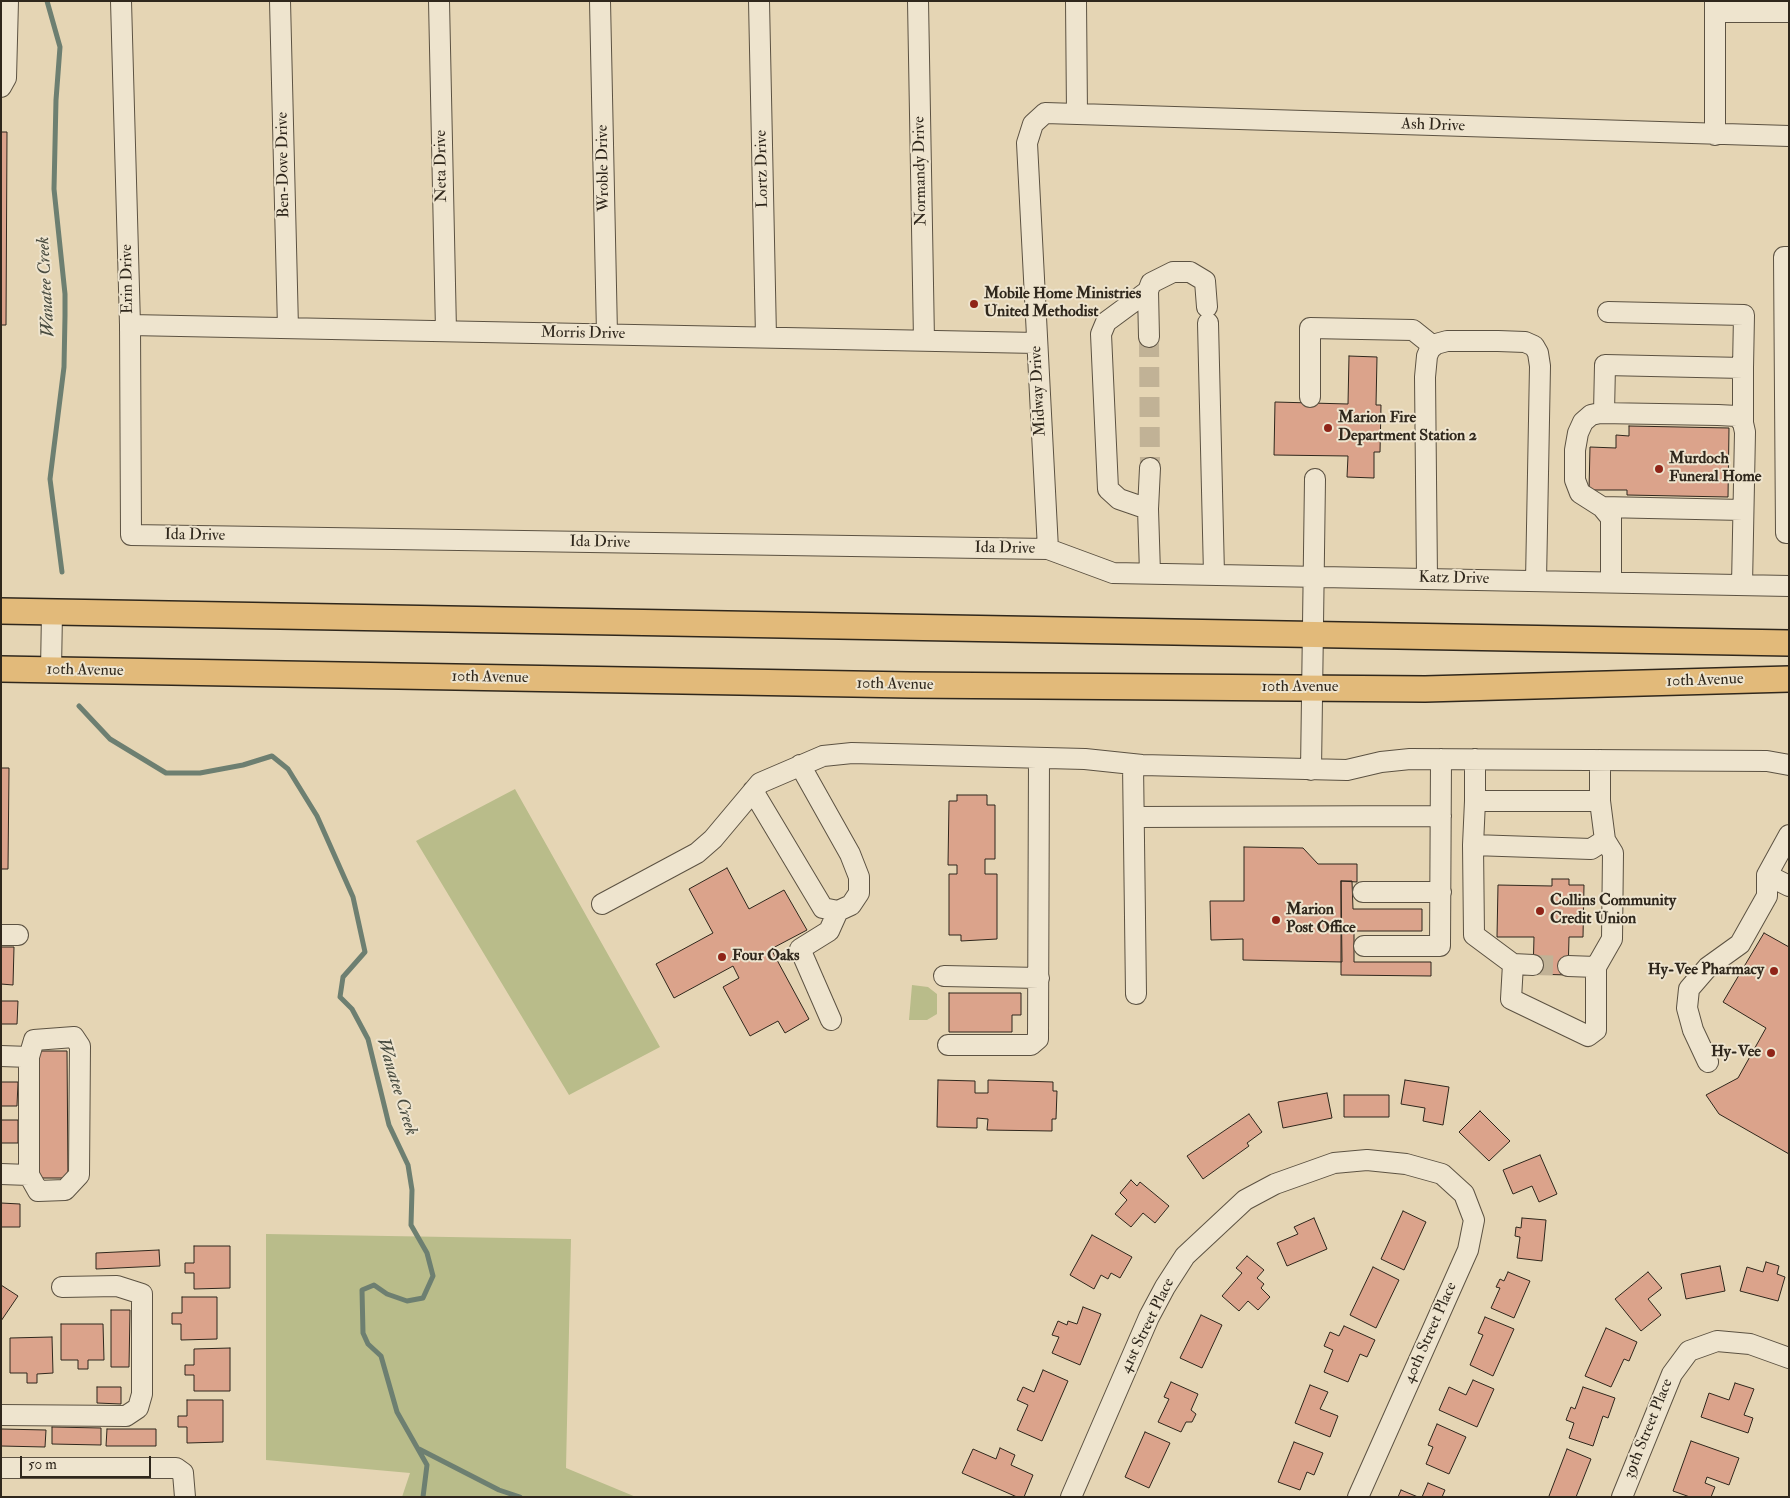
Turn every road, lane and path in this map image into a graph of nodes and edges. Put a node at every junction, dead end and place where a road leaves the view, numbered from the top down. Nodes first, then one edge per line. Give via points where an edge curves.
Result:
1 (8, 1) edge
2 (121, 1) edge
3 (280, 1) edge
4 (439, 1) edge
5 (600, 1) edge
6 (759, 1) edge
7 (918, 1) edge
8 (1076, 1) edge
9 (1715, 6) edge
10 (1789, 12) edge
11 (1, 87) edge
12 (1076, 114) junction
13 (1715, 135) junction
14 (1789, 136) edge
15 (1789, 257) edge
16 (1148, 292) junction
17 (1608, 312) dead end
18 (130, 325) junction
19 (288, 328) junction
20 (446, 331) junction
21 (608, 334) junction
22 (1149, 336) tunnel mouth
23 (766, 337) junction
24 (924, 340) junction
25 (1037, 344) junction
26 (1433, 346) junction
27 (1743, 368) junction
28 (1310, 397) dead end
29 (1604, 413) junction
30 (1743, 423) junction
31 (1150, 468) tunnel mouth
32 (1314, 479) dead end
33 (1602, 507) junction
34 (1148, 509) junction
35 (1743, 510) junction
36 (1789, 533) edge
37 (152, 536) joint
38 (1048, 549) junction
39 (1150, 573) junction
40 (1214, 574) junction
41 (1314, 576) junction
42 (1427, 578) junction
43 (1536, 580) junction
44 (1610, 582) junction
45 (1742, 585) junction
46 (1789, 586) edge
47 (1, 611) edge
48 (52, 612) junction
49 (1313, 637) junction
50 (1789, 644) edge
51 (1, 669) edge
52 (51, 670) junction
53 (1789, 679) edge
54 (1313, 689) junction
55 (1039, 758) junction
56 (1441, 759) junction
57 (1475, 759) junction
58 (1600, 760) junction
59 (1133, 764) junction
60 (800, 765) junction
61 (1789, 765) edge
62 (1311, 770) junction
63 (753, 791) junction
64 (1474, 801) junction
65 (1600, 801) junction
66 (1441, 816) junction
67 (1135, 817) junction
68 (1789, 835) edge
69 (1605, 840) junction
70 (1473, 845) junction
71 (1767, 875) junction
72 (1789, 886) edge
73 (1363, 892) dead end
74 (1441, 892) junction
75 (602, 904) dead end
76 (838, 911) junction
77 (1364, 946) dead end
78 (1513, 964) junction
79 (1534, 964) tunnel mouth
80 (1568, 966) tunnel mouth
81 (1596, 967) junction
82 (944, 976) dead end
83 (1039, 978) junction
84 (1136, 994) dead end
85 (831, 1020) dead end
86 (948, 1045) dead end
87 (1, 1056) edge
88 (29, 1057) junction
89 (1708, 1062) dead end
90 (1, 1174) edge
91 (29, 1174) junction
92 (1442, 1174) joint
93 (62, 1287) dead end
94 (1789, 1358) edge
95 (1, 1415) edge
96 (1, 1468) edge
97 (185, 1497) edge
98 (1072, 1497) edge
99 (1358, 1497) edge
100 (1622, 1497) edge

1 - 11 street via 6,78
2 - 18 street, Erin Drive
3 - 19 street, Ben-Dove Drive
4 - 20 street, Neta Drive
5 - 21 street, Wroble Drive
6 - 23 street, Lortz Drive
7 - 24 street, Normandy Drive
8 - 12 street
9 - 10 street
9 - 13 street
12 - 13 street, Ash Drive
12 - 25 street, Midway Drive via 1045,113 1033,124 1027,143
13 - 14 street, Ash Drive
15 - 36 street via 1784,257 1786,533
16 - 22 street
16 - 34 street via 1106,322 1101,334 1108,489 1119,499
16 - 40 street via 1151,283 1173,272 1190,272 1205,281
17 - 27 street via 1744,315
18 - 19 street, Morris Drive
18 - 37 street, Erin Drive via 131,535
19 - 20 street, Morris Drive
20 - 21 street, Morris Drive
21 - 23 street, Morris Drive
23 - 24 street, Morris Drive
24 - 25 street, Morris Drive
25 - 38 street, Midway Drive
26 - 28 street via 1413,330 1310,328
26 - 42 street via 1427,356 1425,377
26 - 43 street via 1447,341 1525,342 1534,346 1538,353
27 - 29 street via 1605,365
27 - 30 street
29 - 30 street via 1736,416
29 - 33 street via 1591,415 1583,422 1575,450 1576,487
30 - 35 street
31 - 34 street
32 - 41 street
33 - 35 street
33 - 44 street via 1611,518 1612,526
34 - 39 street
35 - 45 street
37 - 38 street, Ida Drive
38 - 39 street via 1113,573
39 - 40 street
40 - 41 street
41 - 42 street, Katz Drive
41 - 49 street
42 - 43 street, Katz Drive
43 - 44 street, Katz Drive
44 - 45 street, Katz Drive
45 - 46 street, Katz Drive
47 - 48 main road
48 - 49 main road
48 - 52 street
49 - 50 main road
49 - 54 street
51 - 52 main road, 10th Avenue
52 - 54 main road, 10th Avenue
53 - 54 main road, 10th Avenue
54 - 62 street
55 - 59 street
55 - 60 street via 852,753 823,756
55 - 83 street
56 - 57 street
56 - 62 street via 1390,761 1347,770
56 - 66 street
57 - 58 street
57 - 64 street
58 - 61 street via 1767,761
58 - 65 street
59 - 62 street
59 - 67 street
60 - 63 street via 760,783
60 - 76 street via 859,876 859,893 851,905
63 - 75 street via 697,853
63 - 76 street via 823,908
64 - 65 street
64 - 70 street
65 - 69 street
66 - 67 street
66 - 74 street
67 - 84 street
68 - 71 street
69 - 70 street via 1591,849
69 - 81 street via 1613,853 1612,939
70 - 78 street via 1474,935
71 - 72 street
71 - 89 street via 1767,896 1740,944 1708,967 1689,989 1687,1008
73 - 74 street
74 - 77 street via 1440,946
76 - 85 street via 829,931 800,949
78 - 79 street
78 - 81 street via 1511,999 1588,1036 1596,1030
80 - 81 street
82 - 83 street
83 - 86 street via 1038,1039 1031,1045
87 - 88 street
88 - 91 street
88 - 91 street via 34,1040 74,1037 80,1046 79,1175 65,1190 38,1190
90 - 91 street
92 - 98 street, 41st Street Place via 1406,1164 1367,1160 1334,1163 1305,1172 1245,1200 1186,1256 1165,1287
92 - 99 street, 40th Street Place via 1464,1194 1474,1220 1468,1250
93 - 95 street via 117,1286 142,1294 142,1394 138,1408 126,1416
94 - 100 street, 39th Street Place via 1750,1344 1734,1342 1717,1341 1689,1351 1672,1374
96 - 97 street via 176,1468 183,1473

